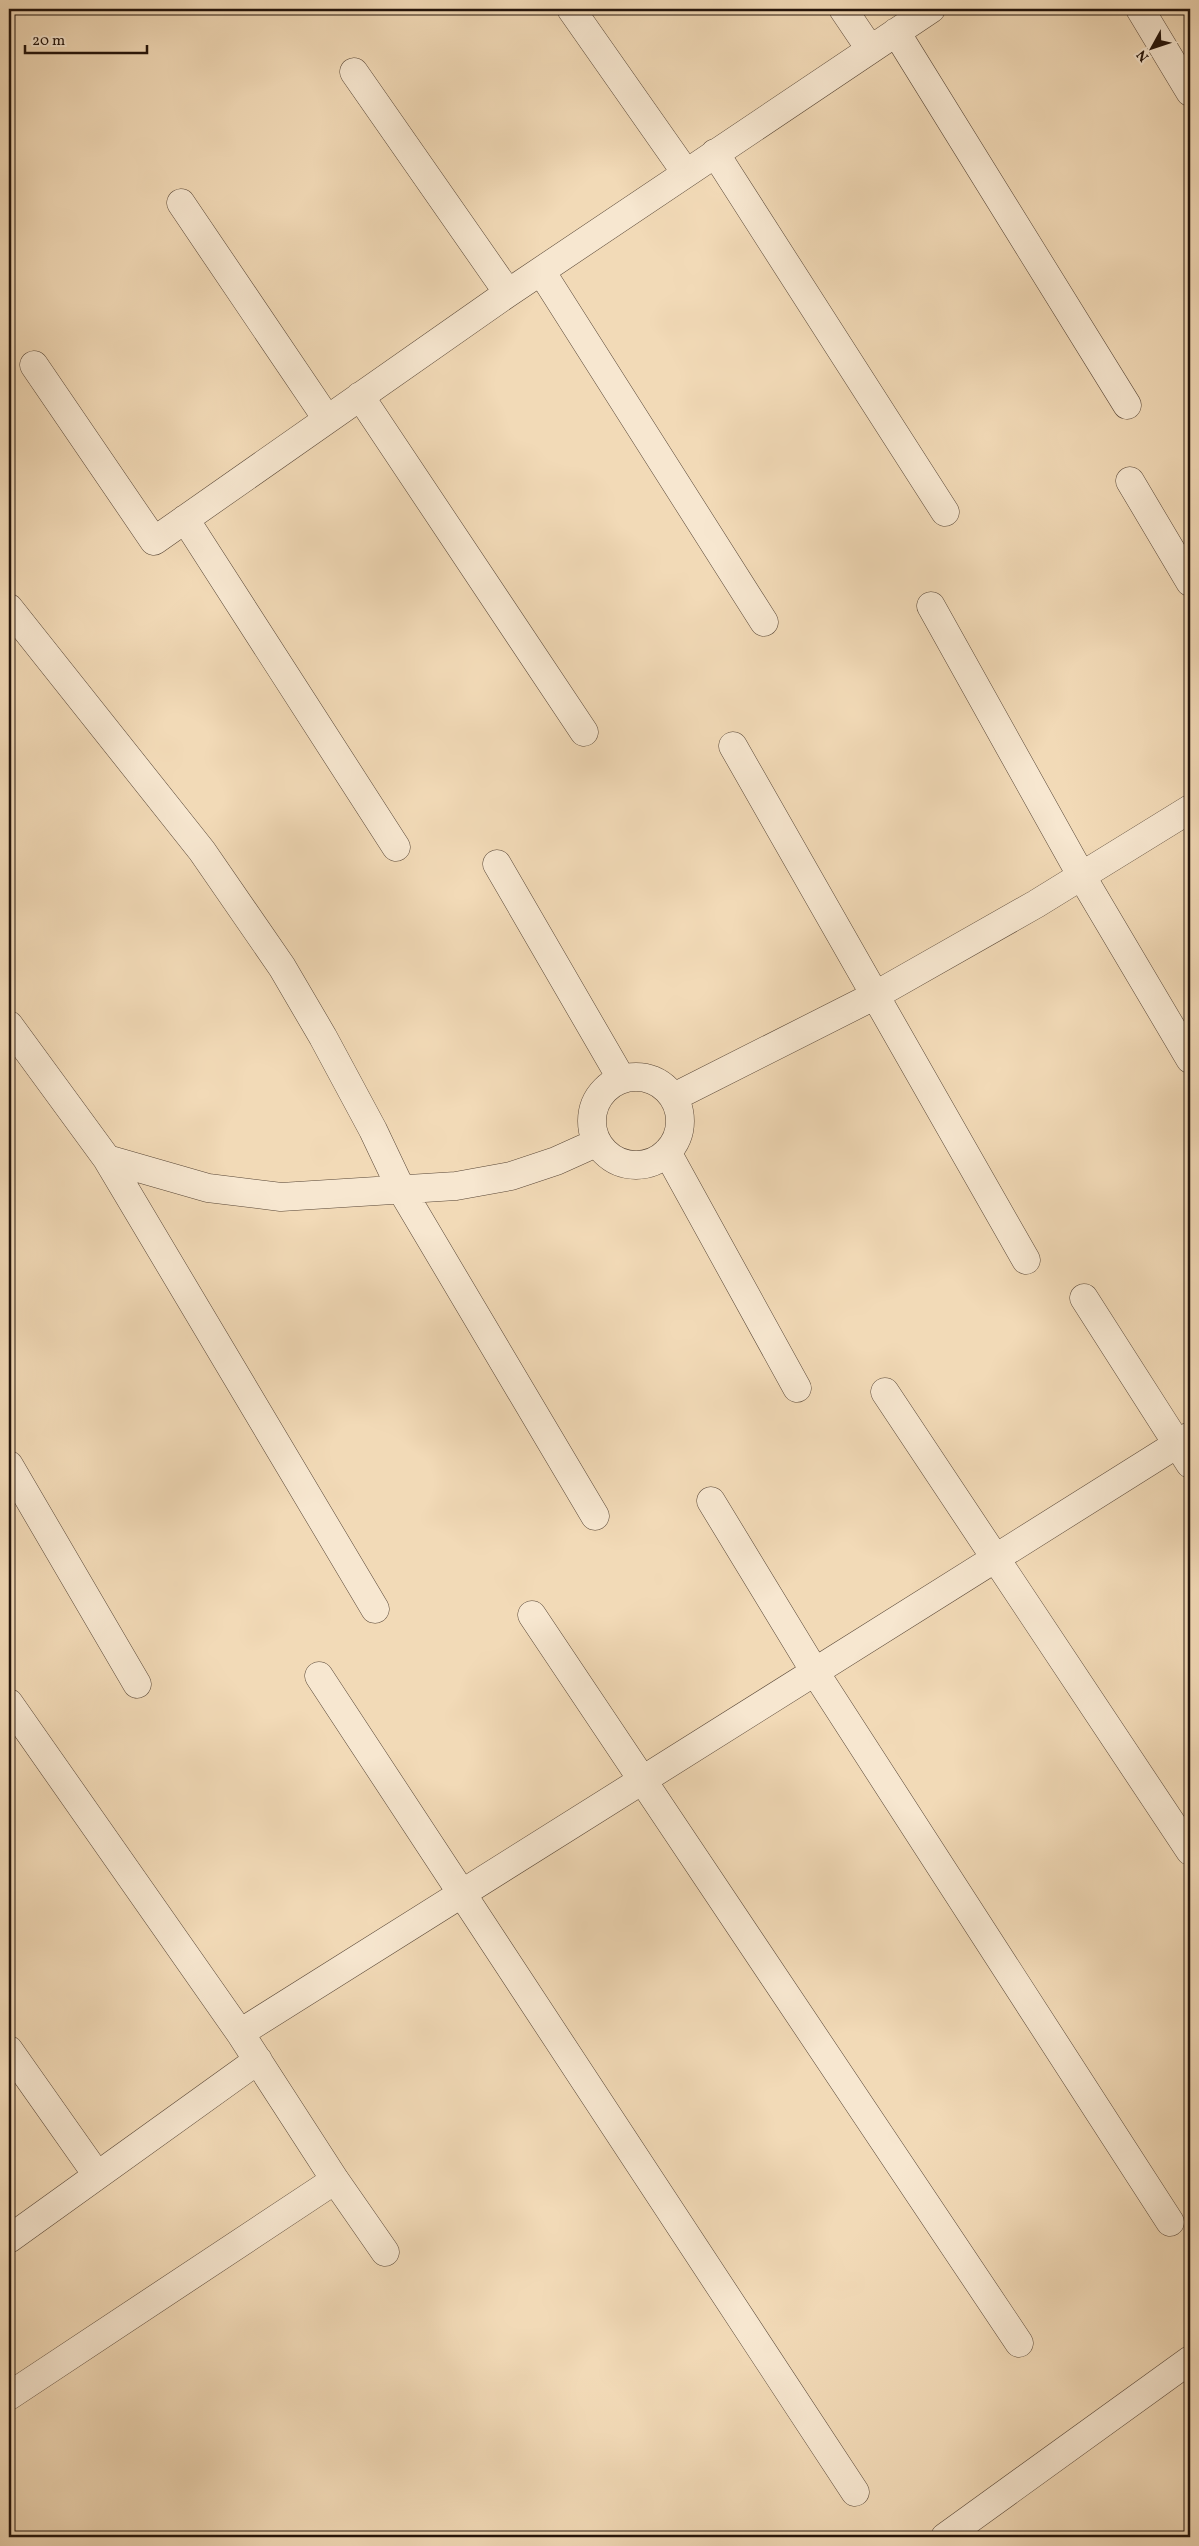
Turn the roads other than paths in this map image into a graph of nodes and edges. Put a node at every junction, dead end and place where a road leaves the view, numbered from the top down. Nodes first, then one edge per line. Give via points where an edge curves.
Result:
1 (571, 9) edge
2 (843, 9) edge
3 (931, 9) edge
4 (1140, 9) edge
5 (896, 32) junction
6 (870, 49) junction
7 (354, 72) dead end
8 (1190, 92) edge
9 (715, 153) junction
10 (686, 173) junction
11 (181, 203) dead end
12 (541, 271) junction
13 (508, 293) junction
14 (34, 365) dead end
15 (360, 396) junction
16 (1127, 405) dead end
17 (328, 419) junction
18 (1130, 481) dead end
19 (944, 512) dead end
20 (186, 519) junction
21 (1190, 582) edge
22 (930, 606) dead end
23 (9, 608) edge
24 (764, 622) dead end
25 (584, 732) dead end
26 (733, 746) dead end
27 (1190, 809) edge
28 (396, 847) dead end
29 (496, 864) dead end
30 (1081, 875) junction
31 (874, 996) junction
32 (9, 1025) edge
33 (1190, 1058) edge
34 (621, 1078) junction
35 (674, 1097) junction
36 (596, 1143) junction
37 (667, 1152) junction
38 (107, 1159) junction
39 (401, 1189) junction
40 (1026, 1260) dead end
41 (1084, 1298) dead end
42 (798, 1388) dead end
43 (885, 1392) dead end
44 (1186, 1448) edge
45 (9, 1464) edge
46 (711, 1501) dead end
47 (595, 1516) dead end
48 (996, 1560) junction
49 (375, 1609) dead end
50 (532, 1615) dead end
51 (815, 1672) junction
52 (319, 1676) dead end
53 (137, 1684) dead end
54 (9, 1703) edge
55 (642, 1780) junction
56 (1190, 1851) edge
57 (463, 1893) junction
58 (240, 2033) junction
59 (9, 2050) edge
60 (258, 2060) junction
61 (97, 2175) junction
62 (335, 2180) junction
63 (1170, 2222) dead end
64 (9, 2238) edge
65 (385, 2252) dead end
66 (1019, 2344) dead end
67 (1190, 2360) edge
68 (9, 2396) edge
69 (855, 2492) dead end
70 (946, 2537) edge

1 - 10 street
2 - 6 street
3 - 5 street
4 - 8 street
5 - 6 street
5 - 16 street
6 - 9 street
7 - 13 street
9 - 10 street
9 - 19 street
10 - 12 street
11 - 17 street
12 - 13 street
12 - 24 street
13 - 15 street
14 - 20 street via 154,541
15 - 17 street
15 - 25 street
17 - 20 street
18 - 21 street
20 - 28 street
22 - 30 street
23 - 39 street via 202,851 249,917 324,1037
26 - 31 street
27 - 30 street
29 - 34 street
30 - 31 street
30 - 33 street
31 - 35 street
31 - 40 street
32 - 38 street
34 - 35 street via 640,1076 659,1083
34 - 36 street via 604,1089 594,1105 590,1124
35 - 37 street via 680,1128
36 - 37 street via 610,1158 637,1166 652,1163
36 - 39 street via 511,1176 456,1186
37 - 42 street
38 - 39 street via 208,1188 281,1197
38 - 49 street
39 - 47 street
41 - 44 street
43 - 48 street
44 - 48 street
45 - 53 street
46 - 51 street
48 - 51 street
48 - 56 street
50 - 55 street
51 - 55 street
51 - 63 street
52 - 57 street
54 - 58 street
55 - 57 street
55 - 66 street
57 - 58 street
57 - 69 street
58 - 60 street
59 - 61 street
60 - 61 street
60 - 62 street
61 - 64 street
62 - 65 street
62 - 68 street
67 - 70 street

